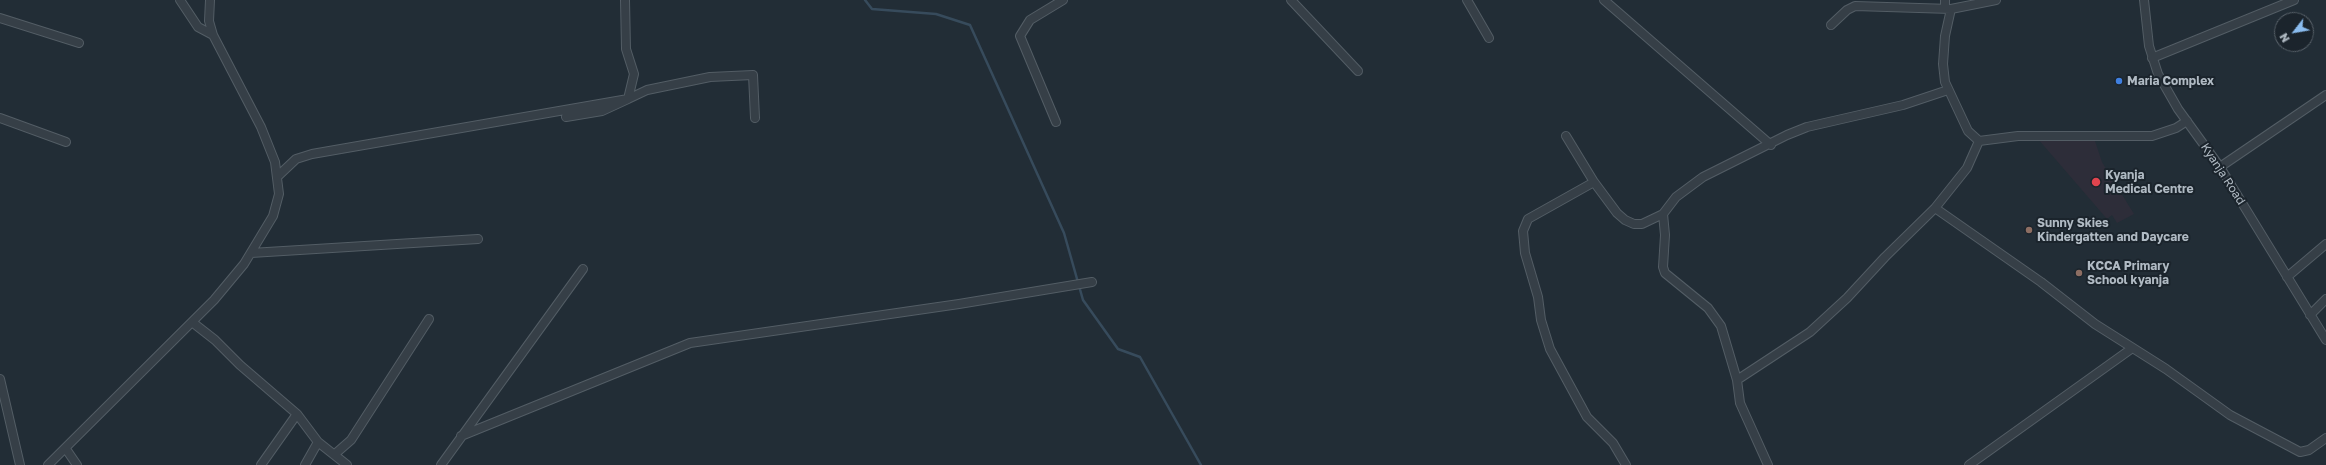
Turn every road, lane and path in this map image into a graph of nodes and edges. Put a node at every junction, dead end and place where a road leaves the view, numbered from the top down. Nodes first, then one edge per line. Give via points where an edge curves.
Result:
1 (180, 0) edge
2 (210, 0) edge
3 (625, 0) edge
4 (1063, 0) edge
5 (1291, 0) edge
6 (1467, 0) edge
7 (1604, 0) edge
8 (1996, 0) edge
9 (2144, 0) edge
10 (2294, 0) edge
11 (1947, 6) edge
12 (0, 18) edge
13 (1831, 25) dead end
14 (213, 35) junction
15 (1489, 38) dead end
16 (79, 43) dead end
17 (2152, 58) junction
18 (1358, 71) dead end
19 (1948, 90) junction
20 (2326, 95) edge
21 (628, 99) junction
22 (566, 117) dead end
23 (0, 118) edge
24 (755, 118) dead end
25 (2187, 121) junction
26 (1056, 122) dead end
27 (1566, 136) dead end
28 (66, 142) dead end
29 (1979, 142) junction
30 (1771, 145) junction
31 (2220, 167) junction
32 (278, 176) junction
33 (1594, 182) junction
34 (1934, 208) junction
35 (1663, 214) junction
36 (478, 239) dead end
37 (2326, 244) edge
38 (251, 253) junction
39 (583, 269) dead end
40 (2287, 277) junction
41 (1092, 282) dead end
42 (2326, 299) edge
43 (2310, 315) junction
44 (430, 319) dead end
45 (192, 322) junction
46 (2326, 340) edge
47 (2132, 349) junction
48 (0, 379) edge
49 (1737, 380) junction
50 (297, 414) junction
51 (461, 436) junction
52 (2326, 438) edge
53 (318, 442) junction
54 (66, 449) junction
55 (335, 454) junction
56 (20, 465) edge
57 (48, 465) edge
58 (77, 465) edge
59 (261, 465) edge
60 (305, 465) edge
61 (347, 465) edge
62 (441, 465) edge
63 (1626, 465) edge
64 (1768, 465) edge
65 (1969, 465) edge

1 - 14 street via 198,27
2 - 14 street via 209,21
3 - 21 street via 626,49 634,74
4 - 26 street via 1030,20 1020,36
5 - 18 street
6 - 15 street
7 - 30 street
8 - 11 street
9 - 17 street, Kyanja Road
10 - 17 street
11 - 13 street via 1855,6
11 - 19 street via 1943,64
12 - 16 street
14 - 32 street via 270,146
17 - 25 street, Kyanja Road via 2167,91
19 - 29 street via 1968,131
19 - 30 street via 1902,105 1807,127
20 - 31 street
21 - 22 street via 602,111
21 - 24 street via 647,90 680,82 710,77 753,75
21 - 32 street via 312,154 296,159
23 - 28 street
25 - 29 street via 2176,128 2152,136 2018,136
25 - 31 street, Kyanja Road
27 - 33 street
29 - 34 street via 1967,168
30 - 35 street via 1694,182 1676,197
31 - 40 street, Kyanja Road
32 - 38 street via 279,194 273,216
33 - 35 street via 1625,220 1642,224
33 - 63 street via 1528,219 1523,232 1525,253 1550,349 1587,417 1613,443
34 - 47 street
34 - 49 street via 1823,321 1798,341
35 - 49 street via 1665,273 1712,312 1721,326
36 - 38 street
37 - 40 street
38 - 45 street via 214,300
39 - 51 street
40 - 43 street, Kyanja Road
41 - 51 street via 690,343
42 - 43 street
43 - 46 street, Kyanja Road
44 - 55 street via 351,440
45 - 50 street
45 - 54 street
47 - 52 street via 2166,369 2223,410 2294,450 2304,452
47 - 65 street
48 - 56 street
49 - 64 street via 1740,403
50 - 53 street
50 - 59 street
51 - 62 street
53 - 55 street
53 - 60 street
54 - 57 street
54 - 58 street
55 - 61 street

